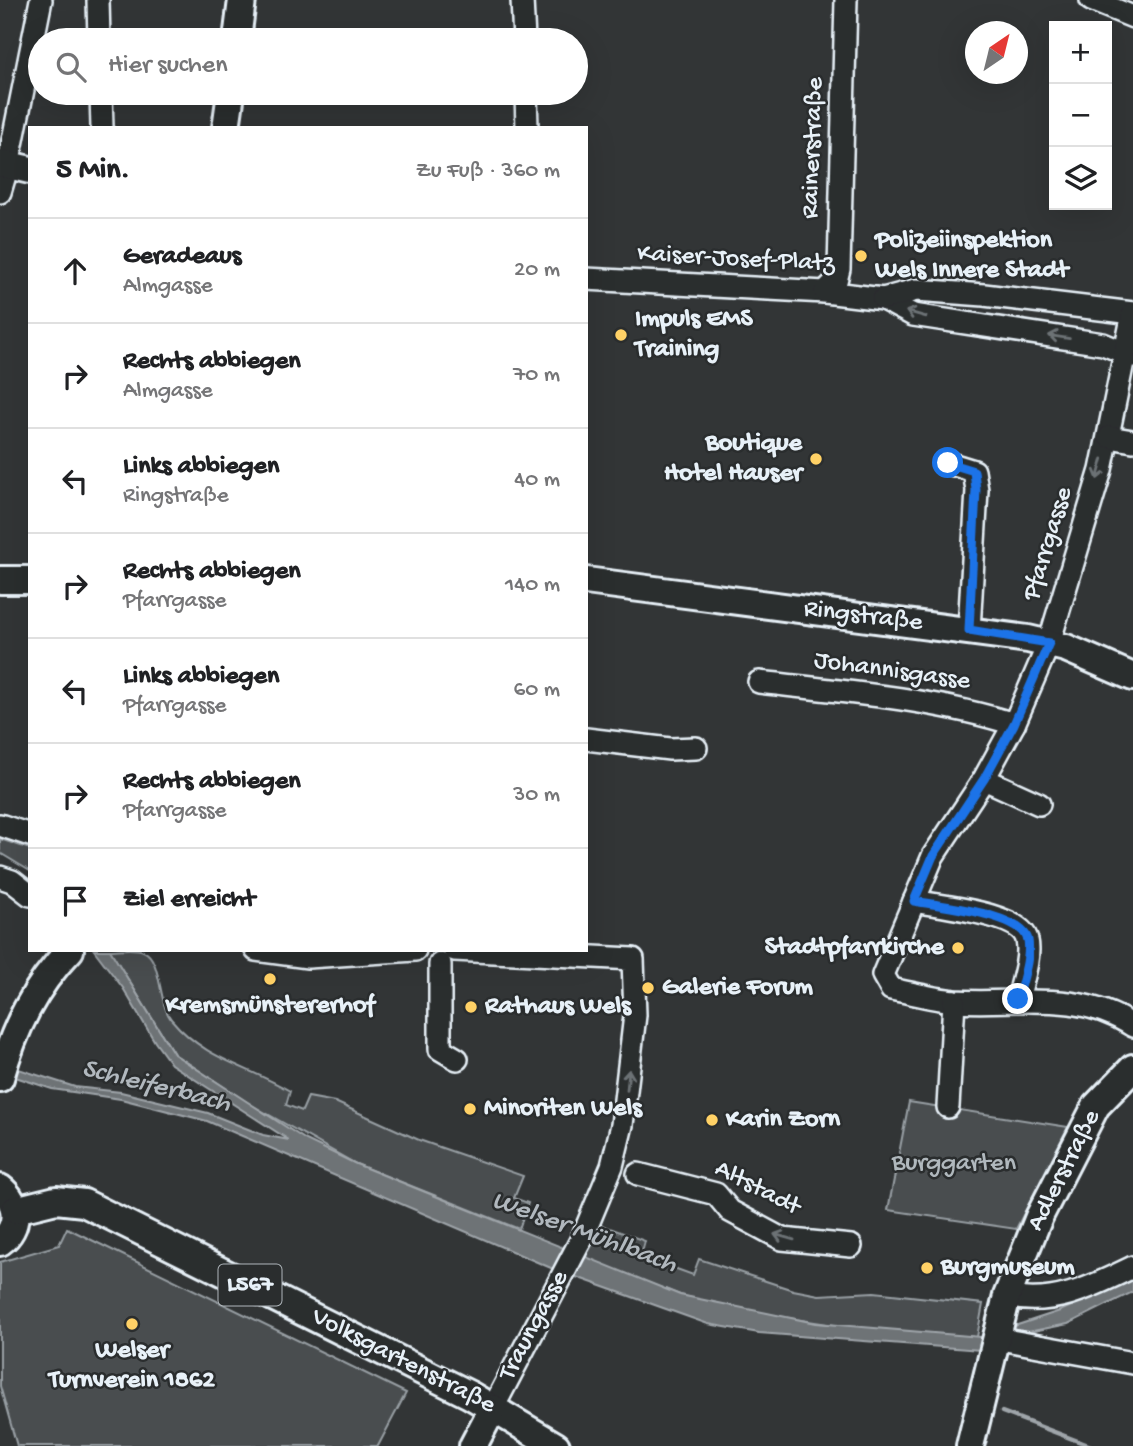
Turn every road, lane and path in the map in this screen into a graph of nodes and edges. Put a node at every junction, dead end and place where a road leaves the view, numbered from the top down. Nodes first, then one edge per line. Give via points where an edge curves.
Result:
1 (41, 0) edge
2 (98, 0) edge
3 (242, 0) edge
4 (522, 0) edge
5 (846, 0) edge
6 (1091, 0) edge
7 (1126, 13) edge
8 (36, 28) edge
9 (99, 28) edge
10 (238, 28) edge
11 (523, 28) edge
12 (28, 77) edge
13 (101, 105) edge
14 (229, 105) edge
15 (526, 105) edge
16 (102, 126) edge
17 (226, 126) edge
18 (527, 126) edge
19 (13, 166) edge
20 (0, 192) edge
21 (588, 279) edge
22 (825, 292) junction
23 (883, 299) junction
24 (1133, 313) edge
25 (1128, 355) edge
26 (1109, 437) junction
27 (1133, 441) edge
28 (948, 463) dead end
29 (0, 580) edge
30 (28, 580) edge
31 (588, 581) edge
32 (969, 630) junction
33 (1049, 643) junction
34 (1133, 677) edge
35 (759, 681) dead end
36 (1014, 724) junction
37 (588, 739) edge
38 (696, 748) dead end
39 (984, 779) junction
40 (1039, 804) dead end
41 (0, 825) edge
42 (28, 834) edge
43 (0, 877) edge
44 (28, 893) edge
45 (914, 901) junction
46 (65, 952) edge
47 (272, 952) edge
48 (384, 952) edge
49 (444, 954) edge
50 (1018, 999) junction
51 (954, 1001) junction
52 (1133, 1026) edge
53 (457, 1059) dead end
54 (1133, 1068) edge
55 (3, 1069) edge
56 (948, 1107) dead end
57 (624, 1169) junction
58 (0, 1188) edge
59 (15, 1210) junction
60 (0, 1242) edge
61 (851, 1246) dead end
62 (1133, 1267) edge
63 (1007, 1296) junction
64 (999, 1337) junction
65 (1133, 1363) edge
66 (493, 1408) junction
67 (473, 1446) edge
68 (556, 1446) edge
69 (970, 1446) edge

1 - 8 street
2 - 9 street
3 - 10 main road
4 - 11 street
5 - 22 street, Rainerstraße via 839,269 836,281
6 - 7 street
12 - 19 street
13 - 16 street
14 - 17 main road
15 - 18 street
19 - 20 street
21 - 22 street, Kaiser-Josef-Platz
22 - 23 street, Kaiser-Josef-Platz
23 - 24 street, Kaiser-Josef-Platz via 916,290
25 -> 23 street, Kaiser-Josef-Platz via 1103,344 913,315
24 - 25 street, Pfarrgasse
25 - 26 street, Pfarrgasse
26 - 27 street
26 -> 33 street, Pfarrgasse
28 - 32 street via 974,471
29 - 30 main road
31 - 32 main road, Ringstraße
32 - 33 main road, Ringstraße
33 - 34 main road, Ringstraße
33 - 36 street, Pfarrgasse
35 - 36 street, Johannisgasse via 906,700
36 - 39 street, Pfarrgasse
37 - 38 street
39 - 40 street
39 - 45 street, Pfarrgasse via 940,844
41 - 42 street
43 - 44 street
45 - 50 street via 1008,920 1025,932 1028,944
45 - 51 street, Pfarrgasse via 883,975 891,989
46 - 55 main road via 26,1006
47 - 48 street via 308,957
49 - 53 street via 440,1049
57 -> 49 street, Traungasse via 622,1125 635,1015 633,959
50 - 51 street
50 - 52 street via 1068,1000 1114,1013
51 - 56 street
54 - 63 main road, Adlerstraße via 1096,1105 1039,1217
61 -> 57 street, Altstadt via 782,1239 730,1211 716,1194
57 - 66 street, Traungasse via 601,1198
58 - 59 main road
59 - 60 main road via 11,1231
59 - 66 main road, Volksgartenstraße / L567 via 56,1200 84,1202
62 - 63 street via 1068,1295 1046,1300
63 - 64 main road, Adlerstraße
64 - 65 street
64 - 69 main road, Adlerstraße
66 - 67 main road, Traungasse
66 - 68 main road, Volksgartenstraße

